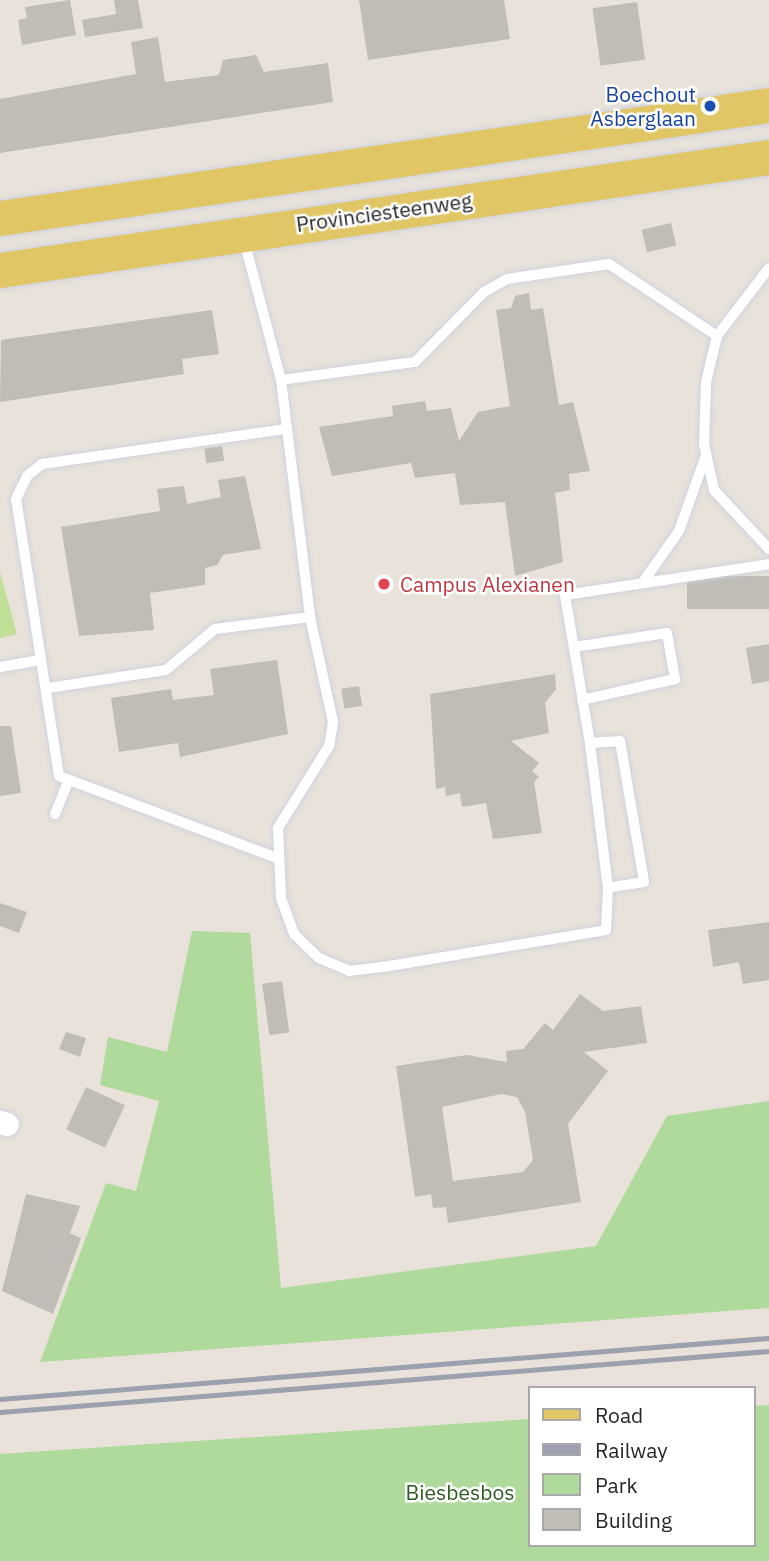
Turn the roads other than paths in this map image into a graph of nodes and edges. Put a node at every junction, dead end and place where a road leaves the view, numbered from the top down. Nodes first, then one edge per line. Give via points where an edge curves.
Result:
1 (769, 105) edge
2 (769, 157) edge
3 (0, 218) edge
4 (243, 234) junction
5 (769, 268) edge
6 (0, 270) edge
7 (717, 336) junction
8 (281, 380) junction
9 (284, 429) junction
10 (706, 455) junction
11 (769, 549) edge
12 (769, 564) edge
13 (641, 583) junction
14 (310, 617) junction
15 (574, 648) junction
16 (40, 660) junction
17 (0, 667) edge
18 (48, 688) junction
19 (582, 700) junction
20 (590, 743) junction
21 (69, 780) junction
22 (55, 814) dead end
23 (277, 858) junction
24 (608, 888) junction

1 - 3 main road
2 - 4 main road, Provinciesteenweg
4 - 6 main road, Provinciesteenweg
4 - 8 lane
5 - 7 lane
7 - 8 lane via 609,264 507,279 484,292 415,362
7 - 10 lane via 706,382
8 - 9 lane
9 - 14 lane
9 - 16 lane via 71,458 42,464 27,476 16,499
10 - 11 lane via 714,490
10 - 13 lane via 679,531
12 - 13 lane
13 - 15 lane via 565,595
14 - 18 lane via 215,629 166,670
14 - 23 lane via 333,722 329,746 278,828
15 - 19 lane
15 - 19 lane via 667,633 675,679
16 - 17 lane
16 - 18 lane
18 - 21 lane via 60,776
19 - 20 lane
20 - 24 lane
20 - 24 lane via 620,741 644,882
21 - 22 lane
21 - 23 lane
23 - 24 lane via 294,934 319,958 349,971 606,930

